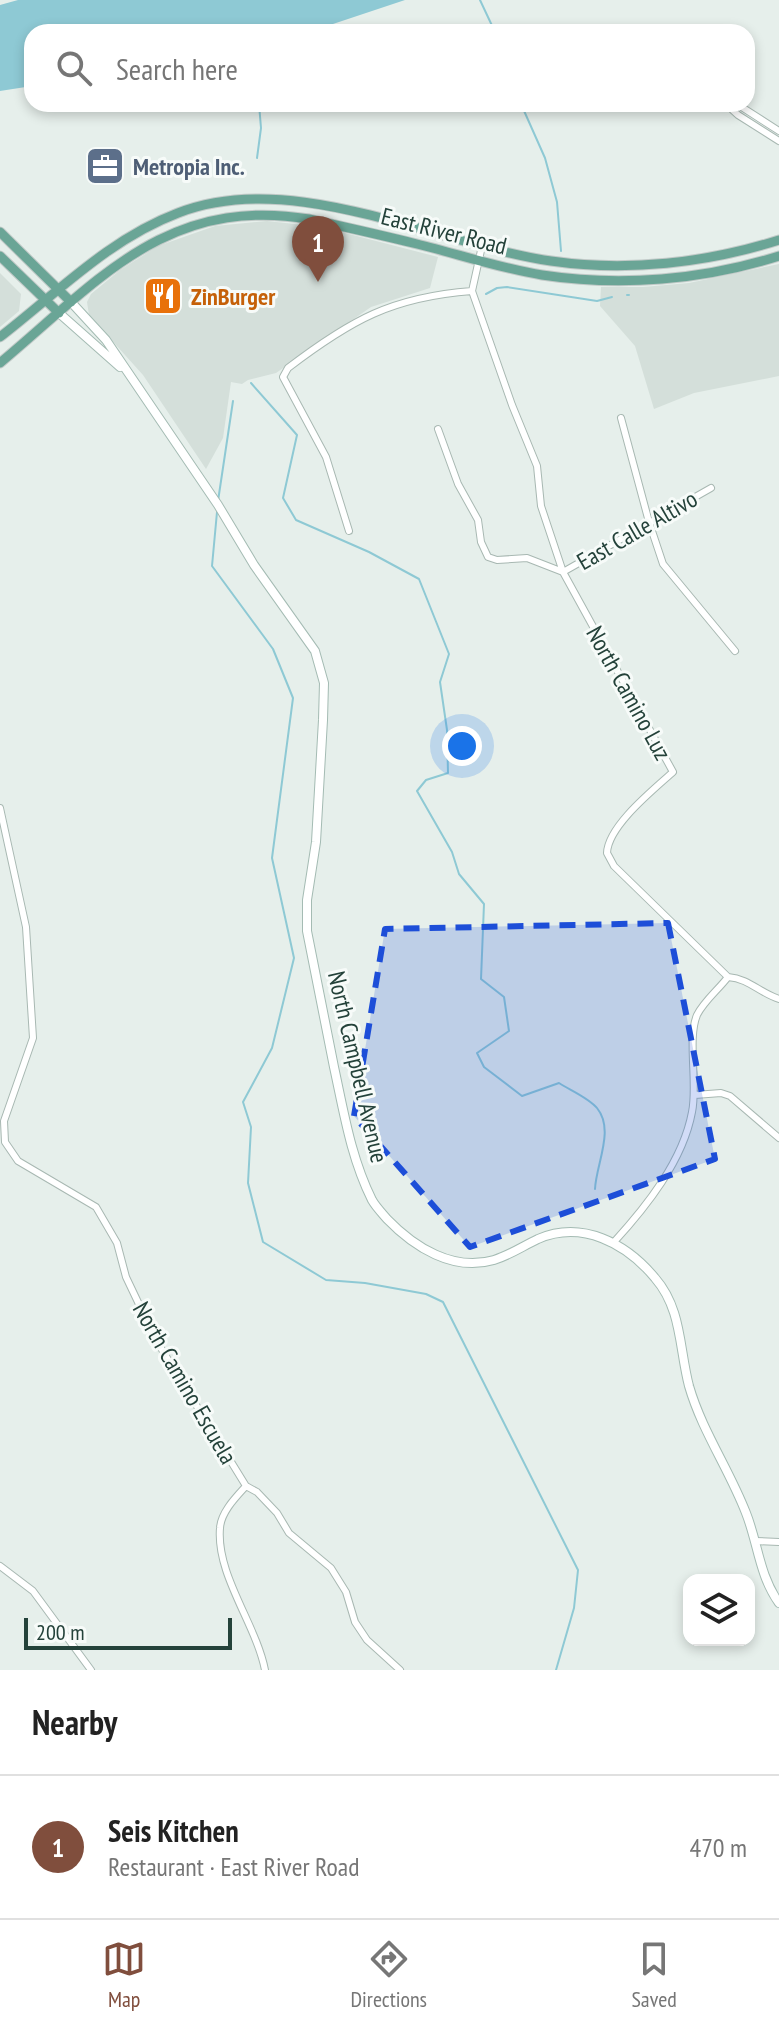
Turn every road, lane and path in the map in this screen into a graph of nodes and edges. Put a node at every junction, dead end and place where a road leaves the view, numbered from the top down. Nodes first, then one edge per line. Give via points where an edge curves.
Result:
1 (735, 112) edge
2 (749, 112) edge
3 (779, 131) edge
4 (779, 141) edge
5 (0, 232) edge
6 (779, 240) edge
7 (482, 246) junction
8 (0, 256) edge
9 (779, 256) edge
10 (477, 261) junction
11 (58, 290) junction
12 (472, 291) junction
13 (46, 300) junction
14 (71, 302) junction
15 (59, 313) junction
16 (0, 337) edge
17 (0, 363) edge
18 (126, 373) junction
19 (621, 418) dead end
20 (438, 429) dead end
21 (711, 488) dead end
22 (649, 522) junction
23 (349, 531) dead end
24 (563, 572) junction
25 (735, 651) dead end
26 (0, 808) edge
27 (728, 977) junction
28 (779, 999) edge
29 (695, 1095) junction
30 (779, 1138) edge
31 (614, 1242) junction
32 (246, 1486) junction
33 (754, 1541) junction
34 (779, 1542) edge
35 (0, 1566) edge
36 (779, 1603) edge
37 (91, 1670) edge
38 (265, 1670) edge
39 (400, 1670) edge

1 - 4 street
2 - 3 street
5 - 11 main road, North Campbell Avenue
6 - 7 main road, East River Road via 726,256 644,264 553,262
7 - 10 street, North Camino Luz
7 - 11 main road, East River Road via 312,203 231,201 155,222 112,247
8 - 13 main road, North Campbell Avenue
9 - 10 main road, East River Road via 683,278 627,281 542,275
10 - 12 street, North Camino Luz
10 - 14 main road, East River Road via 309,219 232,216 151,243
11 - 13 main road, East River Road
11 - 14 main road, North Campbell Avenue
12 - 23 street via 437,293 383,308 346,326 283,377 326,457
12 - 24 street, North Camino Luz via 537,466 541,506
13 - 15 main road, North Campbell Avenue
13 - 16 main road, East River Road
14 - 15 main road, East River Road
14 - 18 main road, North Campbell Avenue via 106,340
15 - 17 main road, East River Road
15 - 18 main road, North Campbell Avenue
18 - 31 main road, North Campbell Avenue via 315,651 321,670 323,733 307,931 351,1151 374,1204 407,1240 440,1258 481,1263 556,1233 592,1234
19 - 22 street
20 - 24 street via 478,520 488,557 527,558
21 - 22 street, East Calle Altivo
22 - 24 street, East Calle Altivo
22 - 25 street via 663,564
24 - 27 street, North Camino Luz via 673,772 610,838 609,859
26 - 32 street, North Camino Escuela via 26,927 33,1038 4,1121 5,1142 18,1161 96,1207 117,1243 126,1277 156,1340
27 - 28 street via 742,978
27 - 29 street via 703,1005 693,1029
29 - 30 street via 730,1096
29 - 31 street via 688,1129 673,1161 640,1214
31 - 33 main road, North Campbell Avenue via 656,1278 671,1303 689,1385
32 - 38 street via 220,1526 222,1553
32 - 39 street, North Camino Escuela via 331,1568 367,1640
33 - 34 street
33 - 36 main road, North Campbell Avenue via 765,1580
35 - 37 street via 33,1591

